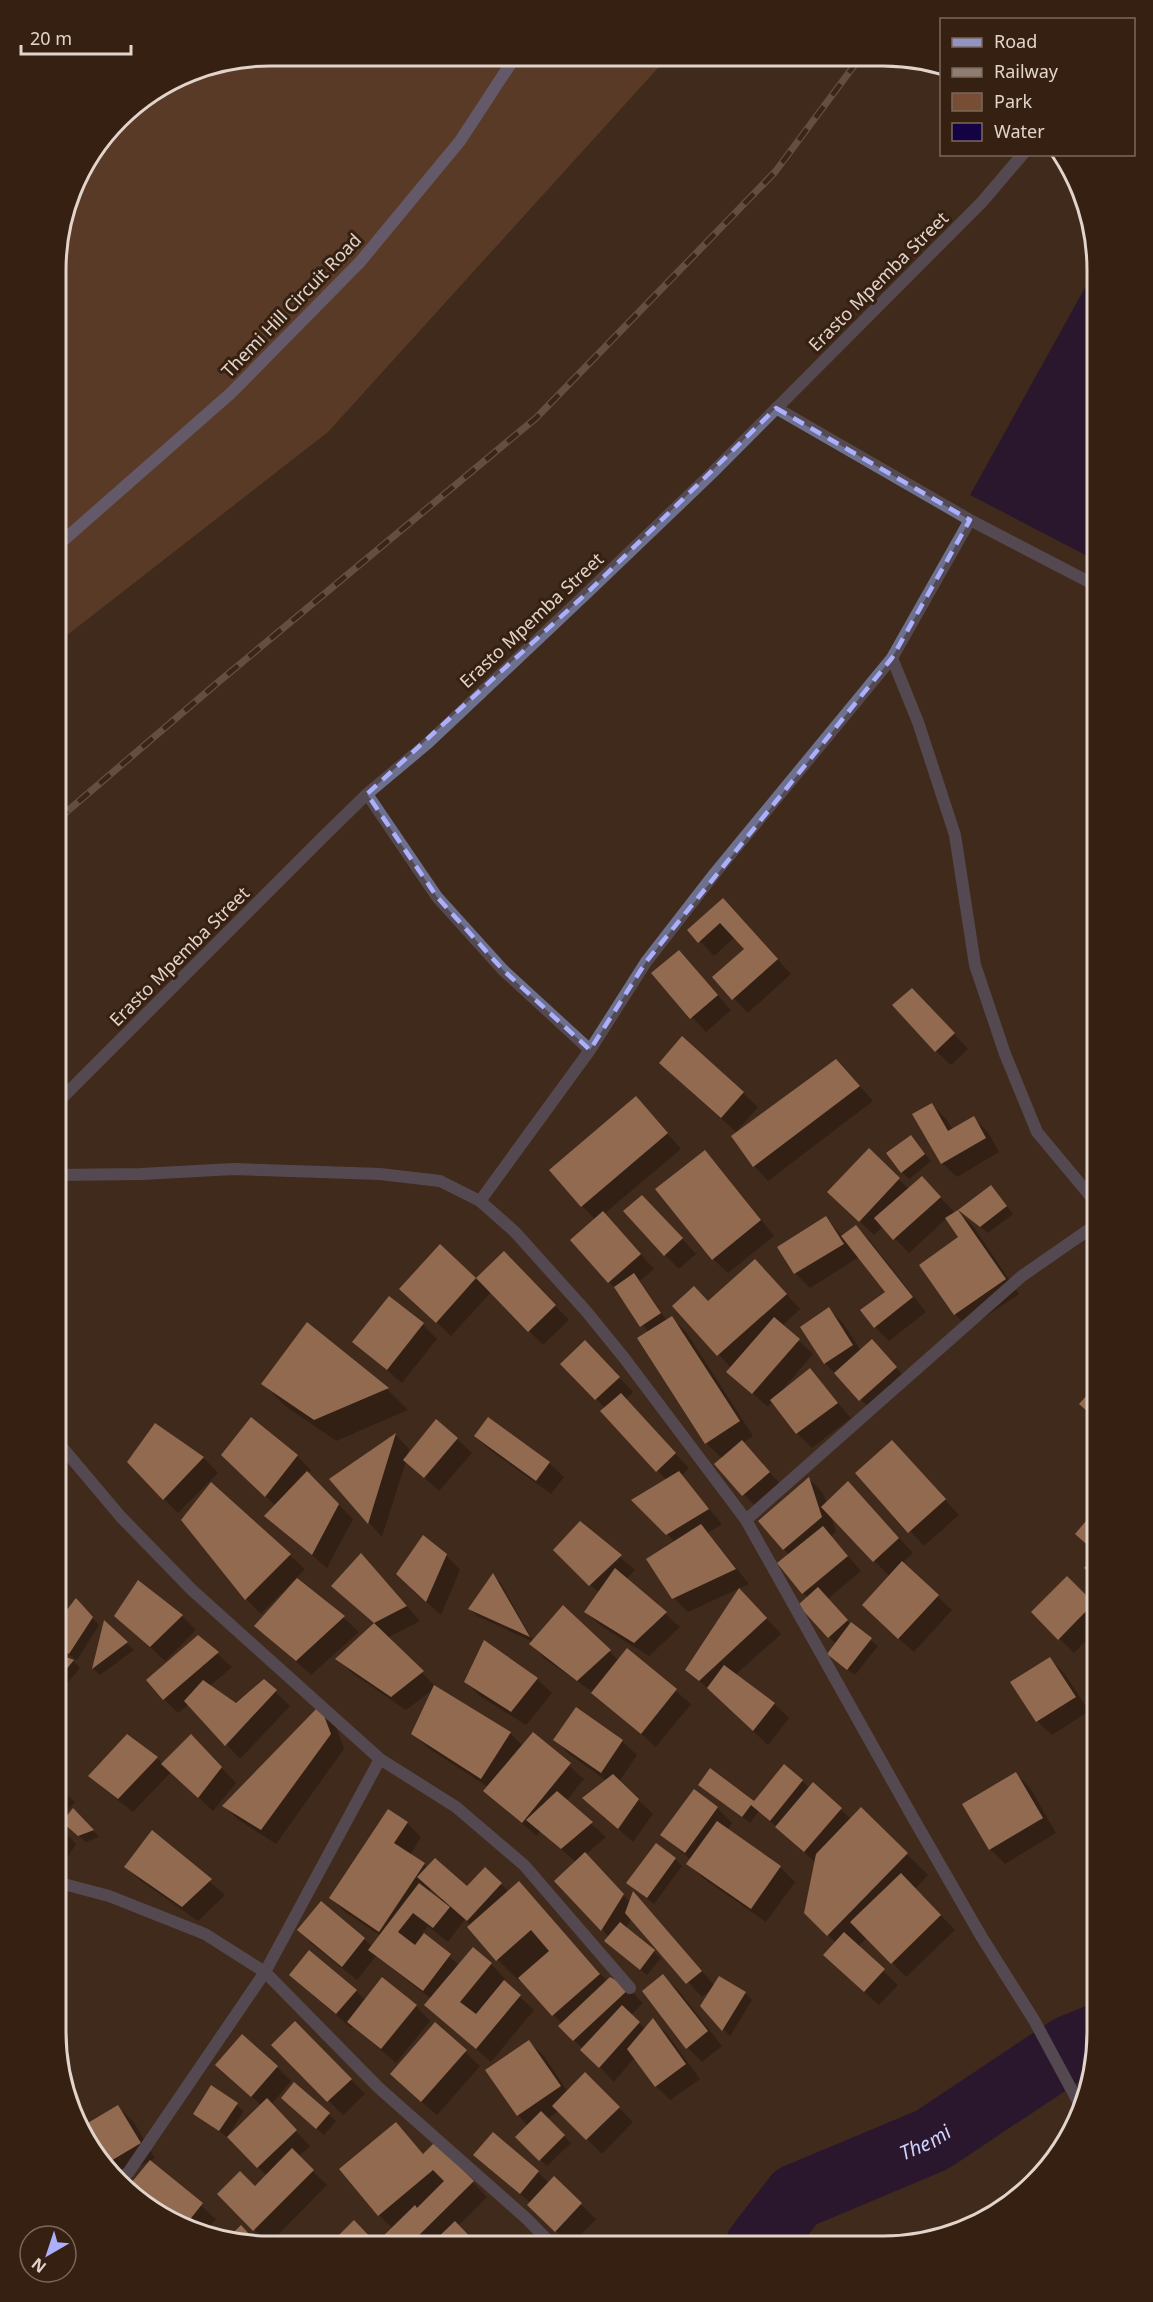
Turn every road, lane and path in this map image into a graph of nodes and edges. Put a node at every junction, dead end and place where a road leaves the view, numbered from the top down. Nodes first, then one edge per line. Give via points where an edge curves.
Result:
1 (509, 66) edge
2 (1021, 156) edge
3 (776, 408) junction
4 (970, 520) junction
5 (66, 538) edge
6 (1087, 581) edge
7 (892, 658) junction
8 (367, 794) junction
9 (590, 1050) junction
10 (66, 1094) edge
11 (66, 1175) edge
12 (1087, 1192) edge
13 (480, 1201) junction
14 (1087, 1231) edge
15 (66, 1452) edge
16 (746, 1520) junction
17 (380, 1758) junction
18 (66, 1885) edge
19 (265, 1972) junction
20 (630, 1988) dead end
21 (1076, 2097) edge
22 (125, 2175) edge
23 (543, 2236) edge

1 - 5 street, Themi Hill Circuit Road via 460,141 360,262 231,393
2 - 3 street, Erasto Mpemba Street via 982,202
3 - 4 street
3 - 8 street, Erasto Mpemba Street via 429,742
4 - 6 street
4 - 7 street
7 - 9 street via 646,962
7 - 12 street via 918,722 955,835 975,965 1005,1054 1037,1132
8 - 9 street via 437,897 503,970
8 - 10 street, Erasto Mpemba Street
9 - 13 street
11 - 13 street via 234,1169 380,1174 440,1181
13 - 16 street via 515,1232 586,1311
14 - 16 street via 1022,1276
15 - 17 street via 121,1517 192,1590
16 - 21 street
17 - 19 street
17 - 20 street via 456,1807 524,1865
18 - 19 street via 109,1896 205,1934
19 - 22 street
19 - 23 street via 379,2088

